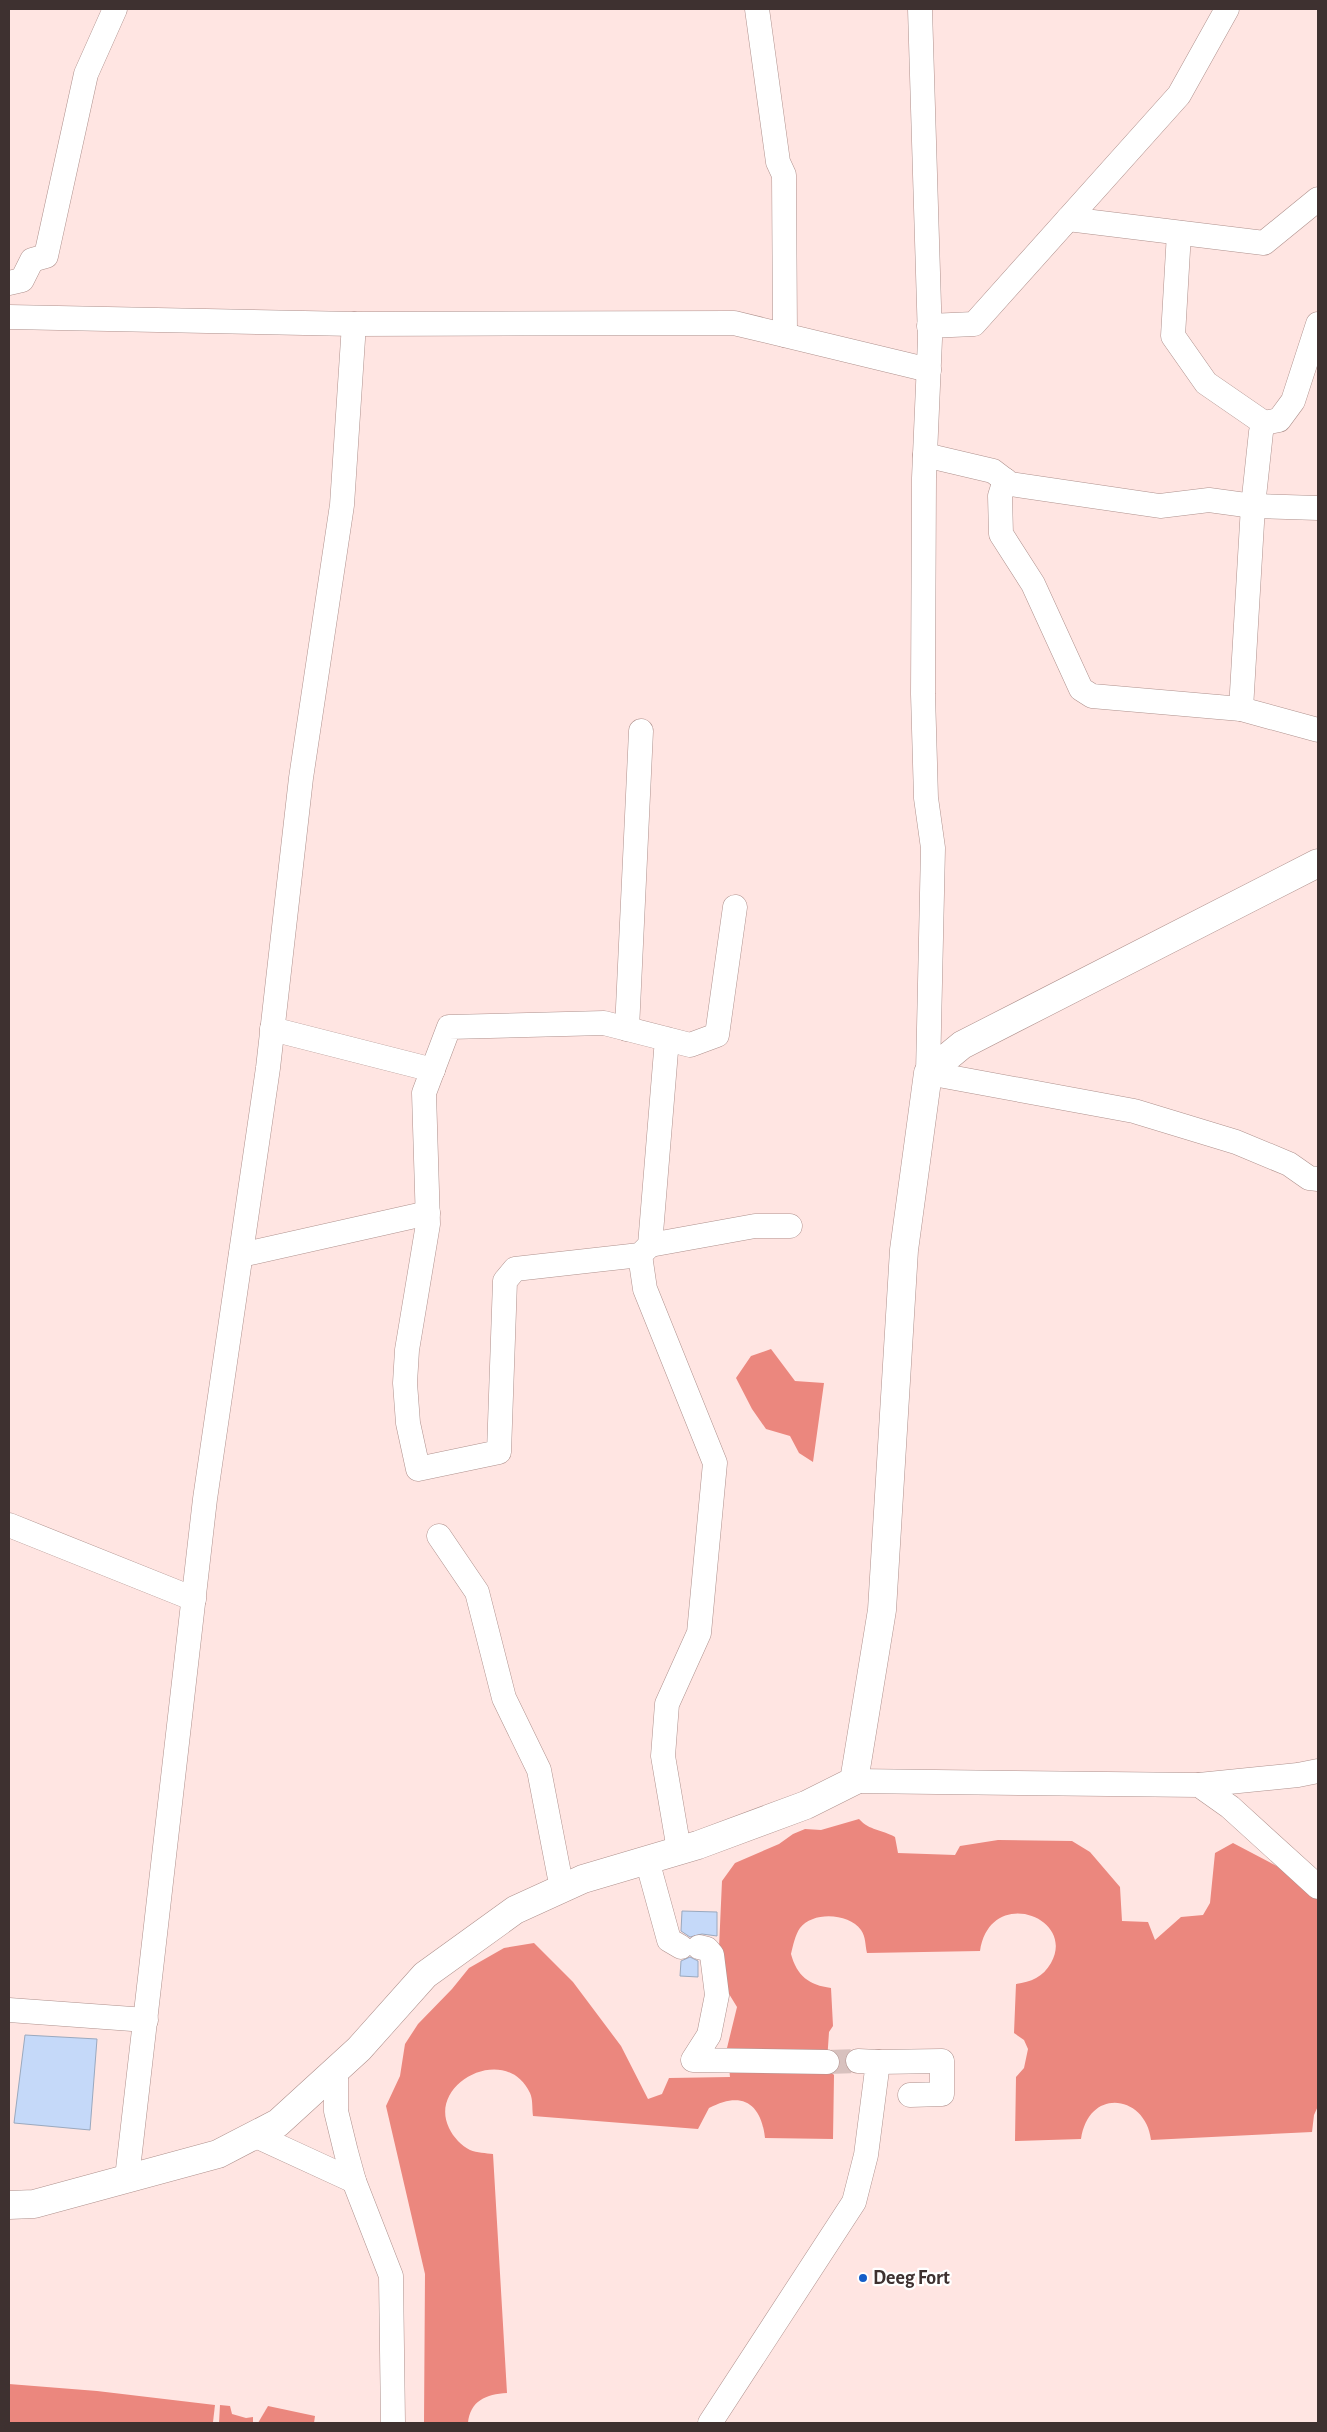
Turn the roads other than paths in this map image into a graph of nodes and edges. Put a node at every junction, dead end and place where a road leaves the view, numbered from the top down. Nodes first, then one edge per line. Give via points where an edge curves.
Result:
1 (116, 9) edge
2 (757, 9) edge
3 (920, 9) edge
4 (1227, 9) edge
5 (1318, 199) edge
6 (1068, 219) junction
7 (1179, 233) junction
8 (9, 283) edge
9 (9, 318) edge
10 (354, 324) junction
11 (1318, 324) edge
12 (929, 326) junction
13 (785, 335) junction
14 (928, 370) junction
15 (1264, 423) junction
16 (925, 456) junction
17 (1005, 480) junction
18 (1252, 506) junction
19 (1318, 508) edge
20 (1241, 709) junction
21 (1318, 730) edge
22 (641, 731) dead end
23 (1318, 863) edge
24 (735, 907) dead end
25 (272, 1029) junction
26 (627, 1029) junction
27 (667, 1039) junction
28 (433, 1070) junction
29 (928, 1073) junction
30 (1318, 1180) edge
31 (428, 1212) junction
32 (790, 1226) dead end
33 (645, 1250) junction
34 (241, 1255) junction
35 (9, 1526) edge
36 (439, 1536) dead end
37 (194, 1599) junction
38 (1318, 1771) edge
39 (854, 1781) junction
40 (1199, 1785) junction
41 (679, 1850) junction
42 (647, 1860) junction
43 (1318, 1886) edge
44 (562, 1889) junction
45 (9, 2010) edge
46 (146, 2020) junction
47 (824, 2061) tunnel mouth
48 (336, 2070) junction
49 (910, 2094) dead end
50 (254, 2135) junction
51 (127, 2178) junction
52 (354, 2181) junction
53 (9, 2205) edge
54 (393, 2423) edge
55 (710, 2423) edge

1 - 8 street via 86,74 46,256 32,260 22,280
2 - 13 street via 778,162 784,175
3 - 12 street
4 - 6 street via 1179,95
5 - 7 street via 1264,243
6 - 7 street
6 - 12 street via 974,324
7 - 15 street via 1173,336 1206,382
9 - 10 street
10 - 13 street via 734,323
10 - 25 street via 342,505 301,778
11 - 15 street via 1293,401 1278,420
12 - 14 street
13 - 14 street
14 - 16 street
15 - 18 street
16 - 17 street via 993,471
16 - 29 street via 923,694 926,798 933,848
17 - 18 street via 1010,484 1160,506 1209,500
17 - 20 street via 1000,496 1001,534 1033,584 1081,689 1092,696
18 - 19 street
18 - 20 street
20 - 21 street
22 - 26 street
23 - 29 main road via 962,1045
24 - 27 street via 717,1035 690,1045
25 - 28 street
25 - 34 street
26 - 27 street
26 - 28 street via 604,1023 449,1027
27 - 33 street
28 - 31 street via 424,1093
29 - 30 street via 1134,1111 1236,1142
29 - 39 main road via 904,1250 882,1610
31 - 33 street via 405,1383 408,1423 418,1469 499,1452 505,1281 515,1269
31 - 34 street
32 - 33 street via 755,1226
33 - 41 street via 645,1289 714,1463 699,1633 666,1704 663,1756
34 - 37 street via 205,1499
35 - 37 street
36 - 44 street via 477,1592 504,1698 538,1770
37 - 46 street
38 - 40 street
39 - 40 street
39 - 41 main road via 806,1805
40 - 43 street via 1230,1807
41 - 42 main road
42 - 44 main road via 583,1879
42 - 47 street via 669,1940 708,1949 712,1955 717,1995 709,2035 693,2060
44 - 48 main road via 515,1910 425,1975 359,2050
45 - 46 street
46 - 51 street
48 - 50 main road via 278,2123
48 - 52 street via 336,2111
49 - 55 street via 942,2094 942,2061 868,2061 866,2155 854,2202
50 - 51 main road via 218,2154
50 - 52 street
51 - 53 main road via 34,2204
52 - 54 street via 391,2276

